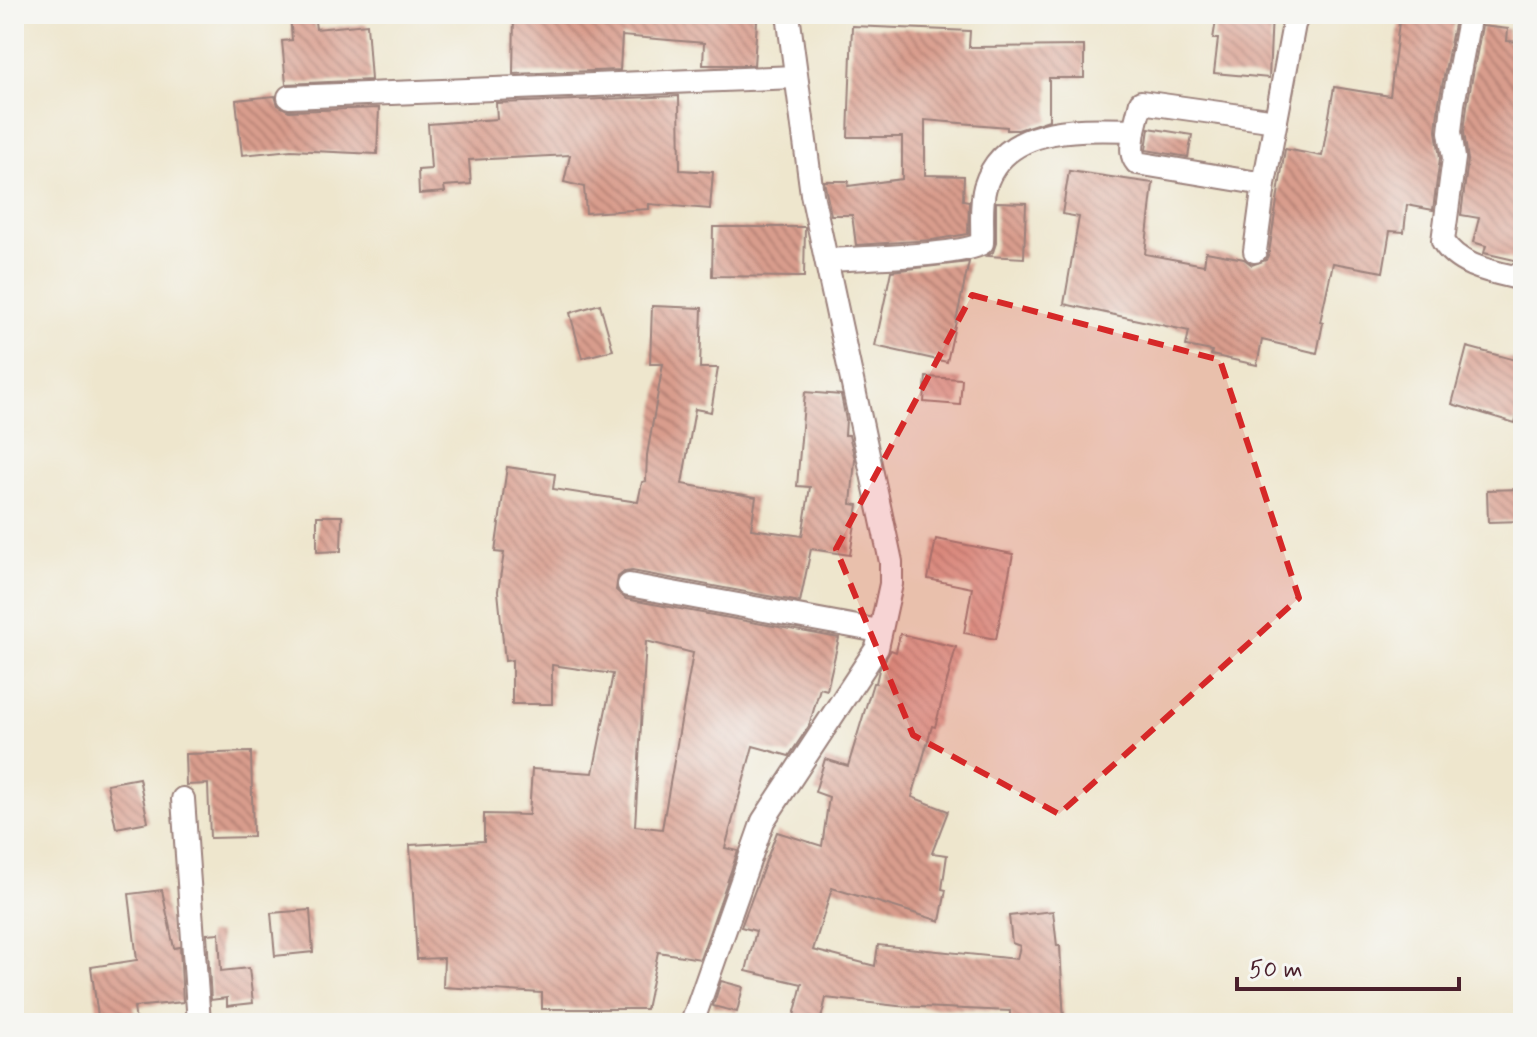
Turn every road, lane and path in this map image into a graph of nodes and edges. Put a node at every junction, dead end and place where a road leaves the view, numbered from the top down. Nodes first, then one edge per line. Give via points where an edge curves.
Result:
1 (788, 14) edge
2 (1299, 14) edge
3 (1470, 14) edge
4 (795, 77) junction
5 (289, 97) dead end
6 (1276, 121) junction
7 (1134, 130) junction
8 (1264, 184) junction
9 (1255, 251) dead end
10 (828, 260) junction
11 (1523, 279) edge
12 (629, 585) dead end
13 (879, 631) junction
14 (183, 799) dead end
15 (199, 1023) edge
16 (692, 1023) edge

1 - 4 street
2 - 6 street
3 - 11 street via 1453,104 1454,158 1443,241 1463,262
4 - 5 street
4 - 10 street via 812,194
6 - 7 street via 1141,102
6 - 8 street
7 - 8 street via 1137,163
7 - 10 street via 1081,129 1037,136 1018,145 994,165 984,190 982,243 976,247
8 - 9 street
10 - 13 street via 891,562
12 - 13 street
13 - 16 street via 877,648 763,821
14 - 15 street

